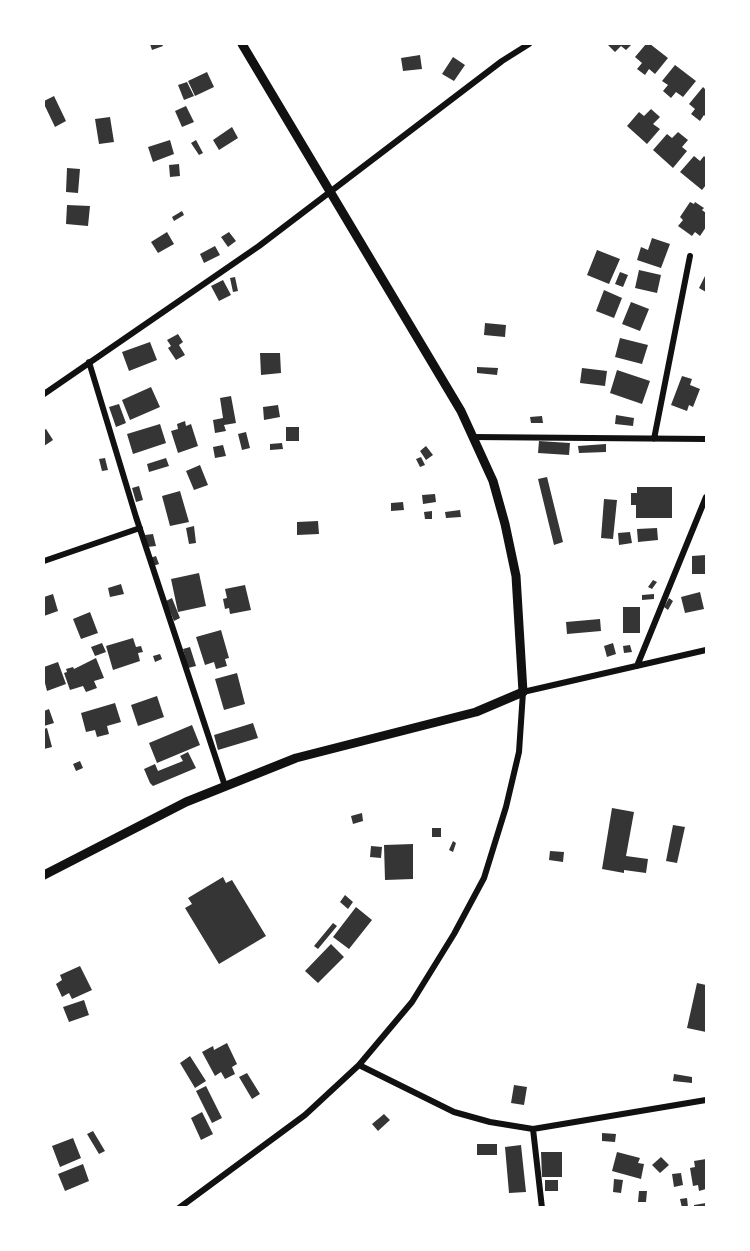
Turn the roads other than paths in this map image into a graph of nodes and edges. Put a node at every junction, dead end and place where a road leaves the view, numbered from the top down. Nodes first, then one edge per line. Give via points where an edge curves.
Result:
1 (242, 44) edge
2 (529, 44) edge
3 (330, 192) junction
4 (690, 256) dead end
5 (89, 362) junction
6 (44, 394) edge
7 (472, 437) junction
8 (654, 439) junction
9 (706, 439) edge
10 (706, 497) edge
11 (140, 528) junction
12 (44, 561) edge
13 (706, 650) edge
14 (638, 666) junction
15 (523, 692) junction
16 (225, 786) junction
17 (44, 875) edge
18 (359, 1065) junction
19 (706, 1100) edge
20 (533, 1129) junction
21 (178, 1208) edge
22 (542, 1208) edge

1 - 3 main road
2 - 3 street
3 - 5 street via 259,246
3 - 7 main road via 461,411
4 - 8 street
5 - 6 street
5 - 11 street
7 - 8 street
7 - 15 main road via 492,481 516,576
8 - 9 street
10 - 14 street
11 - 12 street
11 - 16 street
13 - 14 street
14 - 15 street
15 - 16 main road via 476,712 296,758
15 - 18 street via 519,752 484,878 412,1002
16 - 17 main road
18 - 20 street via 454,1112
18 - 21 street via 304,1115
19 - 20 street
20 - 22 street

